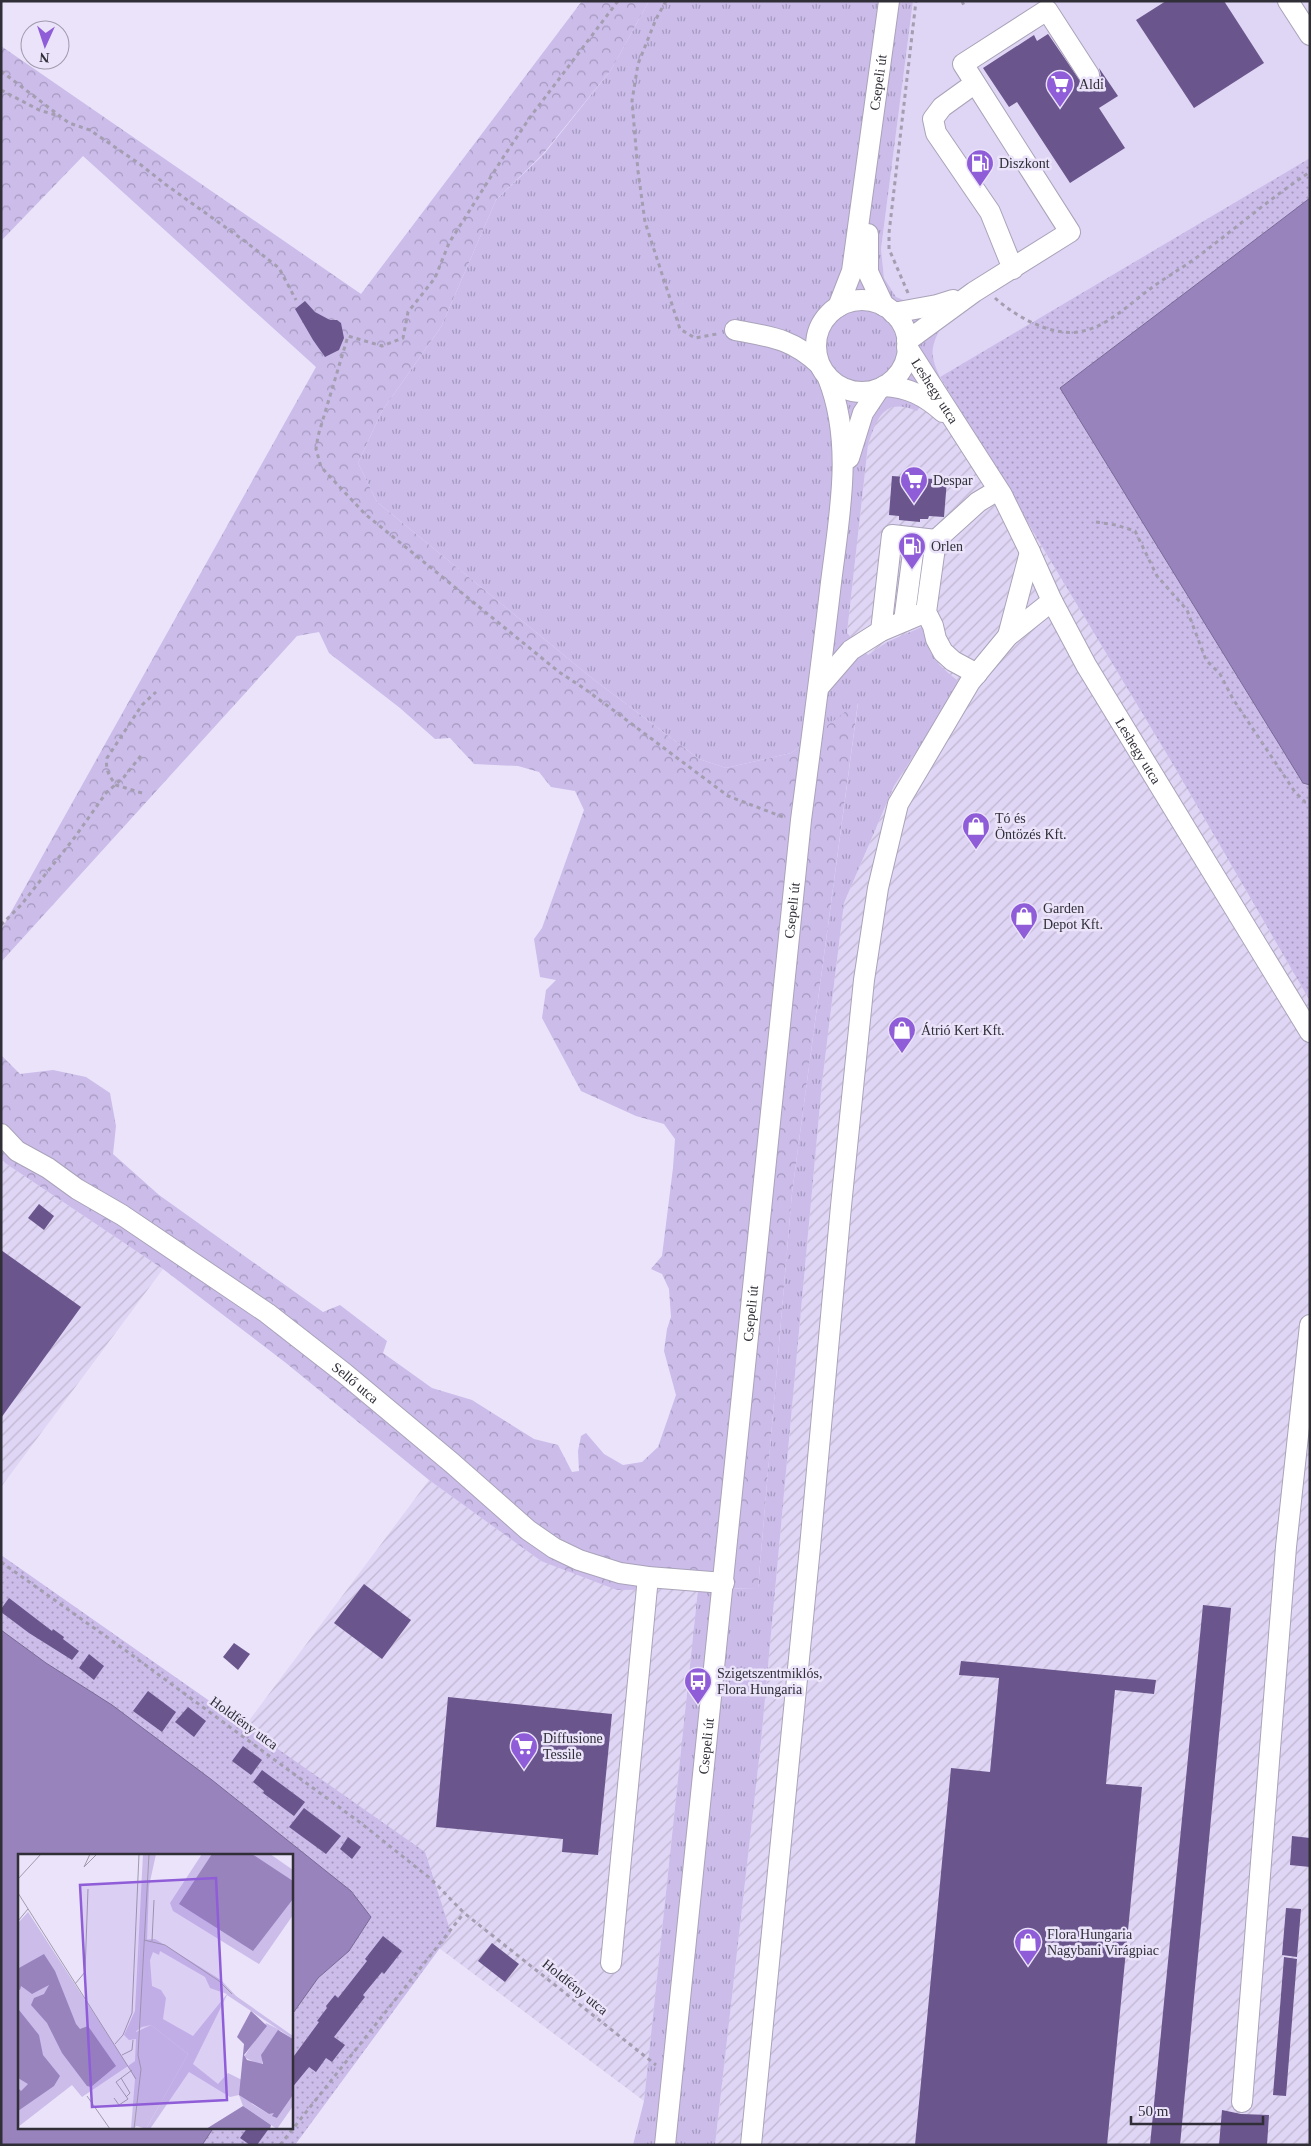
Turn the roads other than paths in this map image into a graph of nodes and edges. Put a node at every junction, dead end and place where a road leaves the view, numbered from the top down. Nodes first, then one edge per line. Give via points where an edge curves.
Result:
1 (889, 1) edge
2 (1288, 1) edge
3 (1310, 35) edge
4 (1089, 75) dead end
5 (974, 84) junction
6 (867, 164) junction
7 (1013, 269) junction
8 (978, 290) junction
9 (838, 307) junction
10 (888, 310) junction
11 (821, 324) junction
12 (907, 344) junction
13 (824, 371) junction
14 (881, 387) junction
15 (981, 461) junction
16 (842, 482) junction
17 (998, 490) junction
18 (915, 538) junction
19 (936, 540) junction
20 (1030, 552) junction
21 (1052, 601) junction
22 (926, 612) junction
23 (904, 621) junction
24 (881, 631) junction
25 (1008, 636) junction
26 (976, 674) junction
27 (819, 687) junction
28 (1310, 1032) edge
29 (1, 1134) edge
30 (1310, 1325) edge
31 (648, 1577) junction
32 (724, 1583) junction
33 (612, 1963) dead end
34 (1242, 2102) dead end
35 (665, 2145) edge
36 (751, 2145) edge

1 - 6 street, Csepeli út
2 - 3 street
4 - 5 street via 1048,10 963,64
5 - 7 street via 942,107 932,119 936,133 990,212
5 - 7 street via 1070,232
6 - 9 street, Csepeli út via 852,271
6 - 10 street, Csepeli út via 868,266 873,286
7 - 8 street
8 - 10 street via 922,309
8 - 12 street
9 - 10 street via 866,301
9 - 11 street
10 - 12 street via 902,326
11 - 13 street via 816,344
11 - 13 street via 784,334 735,330 784,340 804,350
12 - 14 street via 898,374
12 - 15 street, Leshegy utca
13 - 14 street via 843,388 852,391
13 - 16 street, Csepeli út via 842,426
14 - 15 street, Leshegy utca via 910,390 932,402
14 - 16 street, Csepeli út via 866,406
15 - 17 street, Leshegy utca
16 - 27 street, Csepeli út
17 - 19 street via 978,502
17 - 20 street, Leshegy utca
18 - 19 street
18 - 23 street
18 - 24 street via 892,536
19 - 22 street
20 - 21 street, Leshegy utca
20 - 25 street
21 - 25 street
21 - 28 street, Leshegy utca via 1086,665
22 - 23 street
22 - 26 street via 943,652
23 - 24 street
24 - 27 street via 850,650
25 - 26 street
26 - 36 street via 898,804 878,888 864,980 841,1206
27 - 32 street, Csepeli út via 801,820
29 - 31 street, Sellő utca via 18,1151 122,1215 267,1313 344,1373 540,1539 579,1560 620,1573
30 - 34 street via 1286,1553
31 - 32 street, Sellő utca
31 - 33 street
32 - 35 street, Csepeli út

